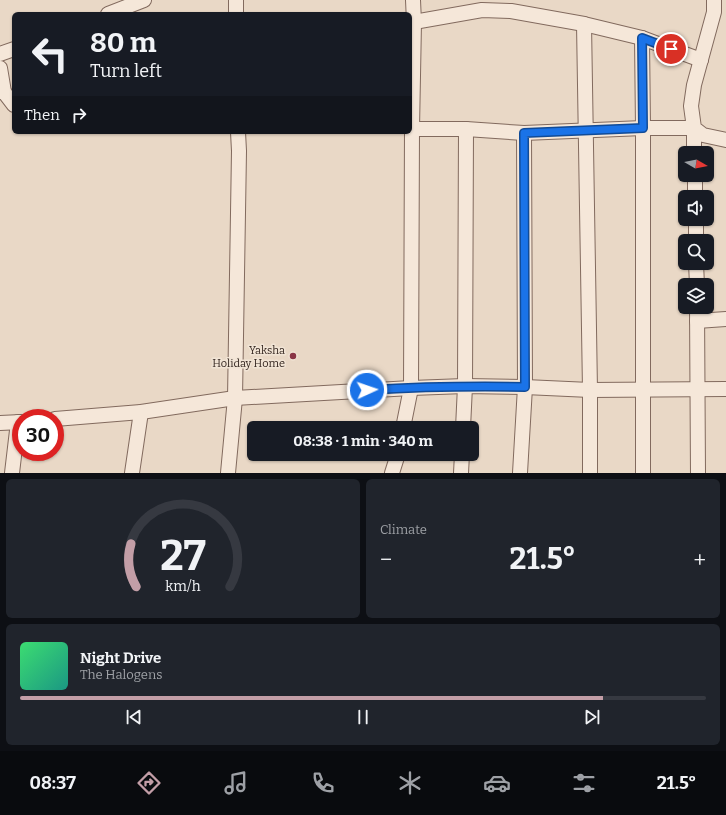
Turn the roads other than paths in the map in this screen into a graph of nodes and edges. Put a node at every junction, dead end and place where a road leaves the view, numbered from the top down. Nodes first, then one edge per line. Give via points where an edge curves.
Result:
1 (144, 0) edge
2 (236, 0) edge
3 (413, 0) edge
4 (714, 0) edge
5 (113, 12) edge
6 (236, 12) edge
7 (414, 22) junction
8 (584, 24) junction
9 (642, 38) junction
10 (12, 50) edge
11 (0, 54) edge
12 (412, 56) edge
13 (701, 60) junction
14 (0, 68) edge
15 (2, 92) edge
16 (12, 103) edge
17 (466, 128) junction
18 (643, 128) junction
19 (694, 128) junction
20 (412, 129) edge
21 (586, 131) junction
22 (524, 133) junction
23 (238, 134) edge
24 (412, 134) edge
25 (726, 140) edge
26 (694, 146) edge
27 (697, 314) edge
28 (726, 319) edge
29 (465, 386) junction
30 (525, 387) junction
31 (411, 388) junction
32 (698, 388) junction
33 (726, 388) edge
34 (643, 389) junction
35 (590, 390) junction
36 (235, 398) junction
37 (141, 412) junction
38 (64, 418) edge
39 (404, 421) edge
40 (463, 421) edge
41 (12, 422) edge
42 (0, 423) edge
43 (14, 461) edge
44 (396, 461) edge
45 (400, 461) edge
46 (462, 461) edge
47 (12, 473) edge
48 (132, 473) edge
49 (228, 473) edge
50 (392, 473) edge
51 (405, 473) edge
52 (461, 473) edge
53 (520, 473) edge
54 (590, 473) edge
55 (643, 473) edge
56 (698, 473) edge

1 - 5 street
2 - 6 street
3 - 7 street
4 - 13 street via 714,12
7 - 8 street via 482,10 511,11
7 - 12 street
8 - 9 street
8 - 21 street
9 - 13 street
9 - 18 street
10 - 11 street
13 - 19 street via 691,106
14 - 15 street
15 - 16 street
17 - 20 street
17 - 22 street
17 - 29 street
18 - 19 street
18 - 21 street
18 - 34 street
19 - 25 street via 702,135
19 - 26 street
21 - 22 street
21 - 35 street
22 - 30 street
23 - 36 street
24 - 31 street
27 - 28 street
27 - 32 street
29 - 30 street
29 - 31 street
29 - 40 street
30 - 35 street
30 - 53 street
31 - 36 street
31 - 39 street
32 - 33 street
32 - 34 street
32 - 56 street
34 - 35 street
34 - 55 street
35 - 54 street
36 - 37 street
36 - 49 street
37 - 38 street
37 - 48 street
41 - 42 street
43 - 47 street
44 - 50 street
45 - 51 street
46 - 52 street

